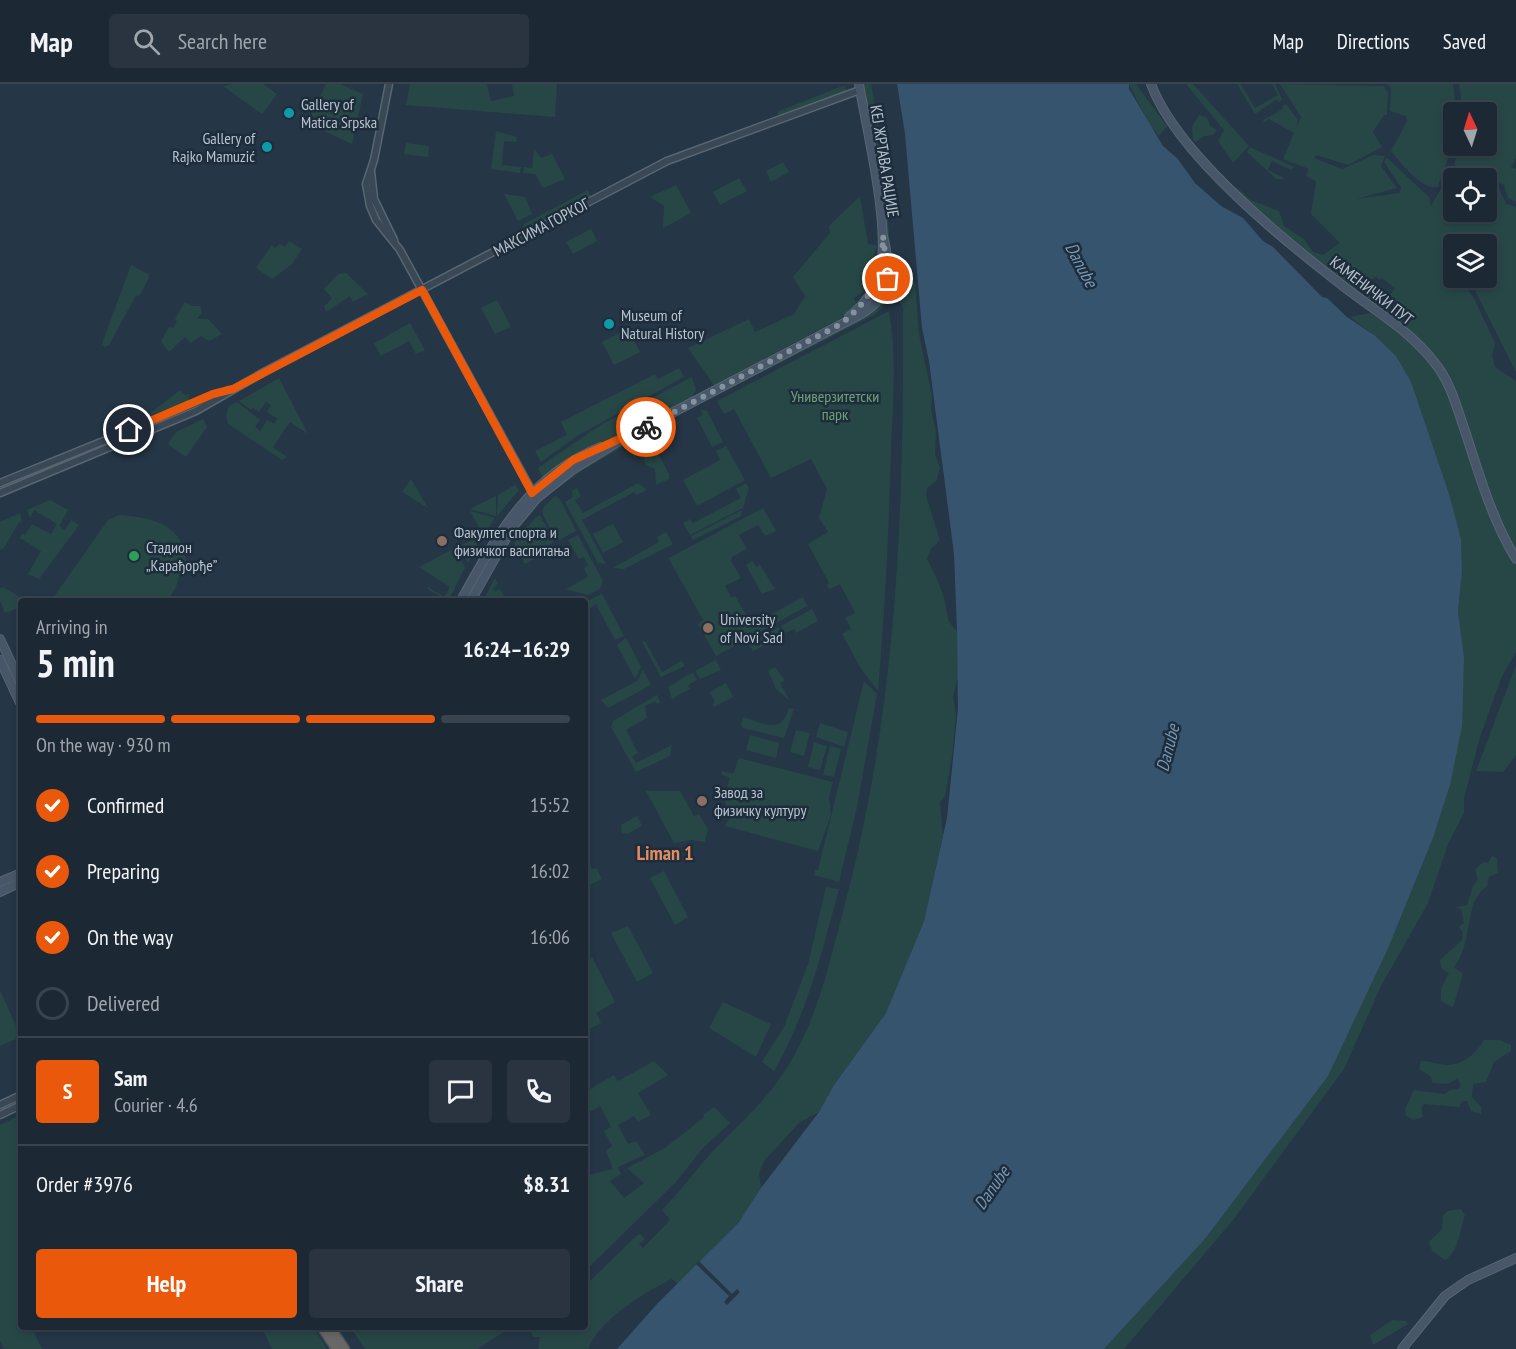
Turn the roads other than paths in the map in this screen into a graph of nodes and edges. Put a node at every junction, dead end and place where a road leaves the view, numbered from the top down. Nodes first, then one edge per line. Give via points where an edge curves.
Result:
1 (389, 84) edge
2 (1151, 84) edge
3 (860, 87) edge
4 (883, 236) junction
5 (422, 290) junction
6 (841, 324) junction
7 (233, 389) junction
8 (0, 483) edge
9 (0, 493) edge
10 (534, 496) junction
11 (1516, 559) edge
12 (462, 598) edge
13 (472, 598) edge
14 (0, 639) edge
15 (0, 660) edge
16 (18, 678) edge
17 (18, 699) edge
18 (18, 874) edge
19 (0, 882) edge
20 (18, 883) edge
21 (0, 892) edge
22 (18, 1096) edge
23 (0, 1105) edge
24 (18, 1106) edge
25 (0, 1115) edge
26 (1516, 1258) edge
27 (323, 1330) edge
28 (332, 1330) edge
29 (336, 1349) edge
30 (345, 1349) edge
31 (1402, 1349) edge

1 - 5 street via 371,170 374,199
2 - 11 main road, КАМЕНИЧКИ ПУТ via 1173,122 1215,177 1323,270 1407,334 1436,364 1453,396 1493,514
3 - 4 main road, КЕЈ ЖРТАВА РАЦИЈЕ
3 - 5 street, МАКСИМА ГОРКОГ via 678,157
4 - 6 main road, КЕЈ ЖРТАВА РАЦИЈЕ via 878,278 862,305
4 - 6 main road via 888,262 885,291 870,309
5 - 7 street, МАКСИМА ГОРКОГ
5 - 10 street
6 - 10 main road via 624,438
7 - 8 street, МАКСИМА ГОРКОГ
7 - 9 street, МАКСИМА ГОРКОГ via 172,422
10 - 12 main road via 504,525
10 - 13 main road
14 - 16 main road
15 - 17 main road
18 - 19 main road
20 - 21 main road
22 - 23 street
24 - 25 street
26 - 31 main road via 1468,1280 1445,1296
27 - 29 highway
28 - 30 highway

